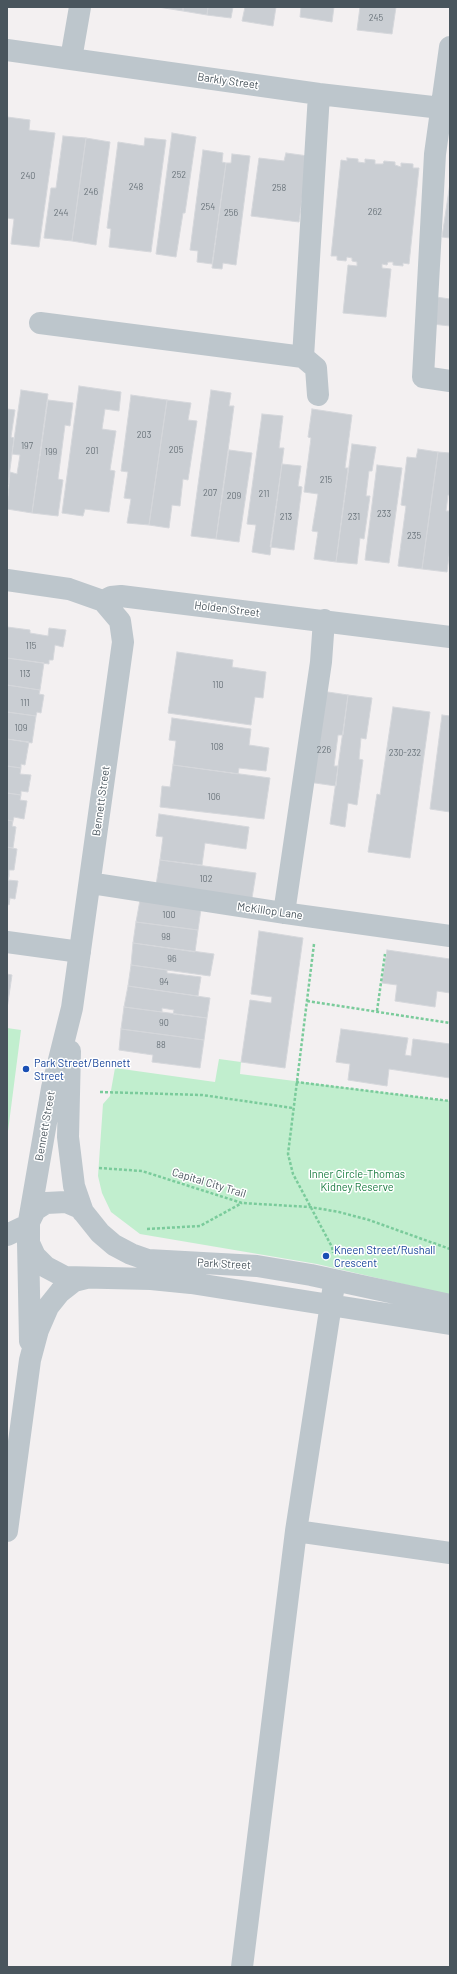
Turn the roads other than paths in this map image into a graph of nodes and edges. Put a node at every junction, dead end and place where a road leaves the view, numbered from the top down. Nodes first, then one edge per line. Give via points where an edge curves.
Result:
1 (80, 7) edge
2 (450, 47) edge
3 (7, 50) edge
4 (71, 59) junction
5 (319, 94) junction
6 (446, 108) edge
7 (40, 323) dead end
8 (303, 357) junction
9 (450, 381) edge
10 (318, 395) dead end
11 (7, 580) edge
12 (103, 601) junction
13 (324, 620) junction
14 (450, 637) edge
15 (90, 883) junction
16 (284, 913) junction
17 (450, 936) edge
18 (7, 942) edge
19 (80, 952) junction
20 (72, 1008) junction
21 (83, 1212) junction
22 (23, 1229) edge
23 (87, 1278) junction
24 (334, 1280) junction
25 (331, 1305) junction
26 (450, 1305) edge
27 (450, 1324) edge
28 (30, 1360) junction
29 (296, 1531) junction
30 (7, 1532) edge
31 (450, 1553) edge
32 (242, 1967) edge

1 - 4 street
2 - 6 street
3 - 4 street, Barkly Street
4 - 5 street, Barkly Street
5 - 6 street, Barkly Street
5 - 8 street
6 - 9 street via 435,154 423,377
7 - 8 street
8 - 10 street via 316,368
11 - 12 street via 69,589
12 - 13 street, Holden Street via 122,596
12 - 15 street, Bennett Street via 120,621 123,642
13 - 14 street, Holden Street
13 - 16 street via 321,662
15 - 16 street, McKillop Lane
15 - 19 street, Bennett Street
16 - 17 street, McKillop Lane
18 - 19 street
19 - 20 street, Bennett Street
20 - 21 street, Bennett Street via 68,1108 71,1166
20 - 22 street, Bennett Street via 52,1088
21 - 22 street, Park Street via 69,1203 52,1201 35,1210
21 - 24 street, Park Street via 114,1245 148,1260 257,1266
22 - 23 street, Park Street via 30,1247 42,1264 65,1277
22 - 28 street, Bennett Street
23 - 25 street, Park Street via 165,1280
23 - 28 street, Bennett Street via 71,1283 51,1302 40,1326
24 - 25 street
24 - 26 street, Park Street
25 - 27 street, Park Street
25 - 29 street
28 - 30 street, Bennett Street
29 - 31 street
29 - 32 street

